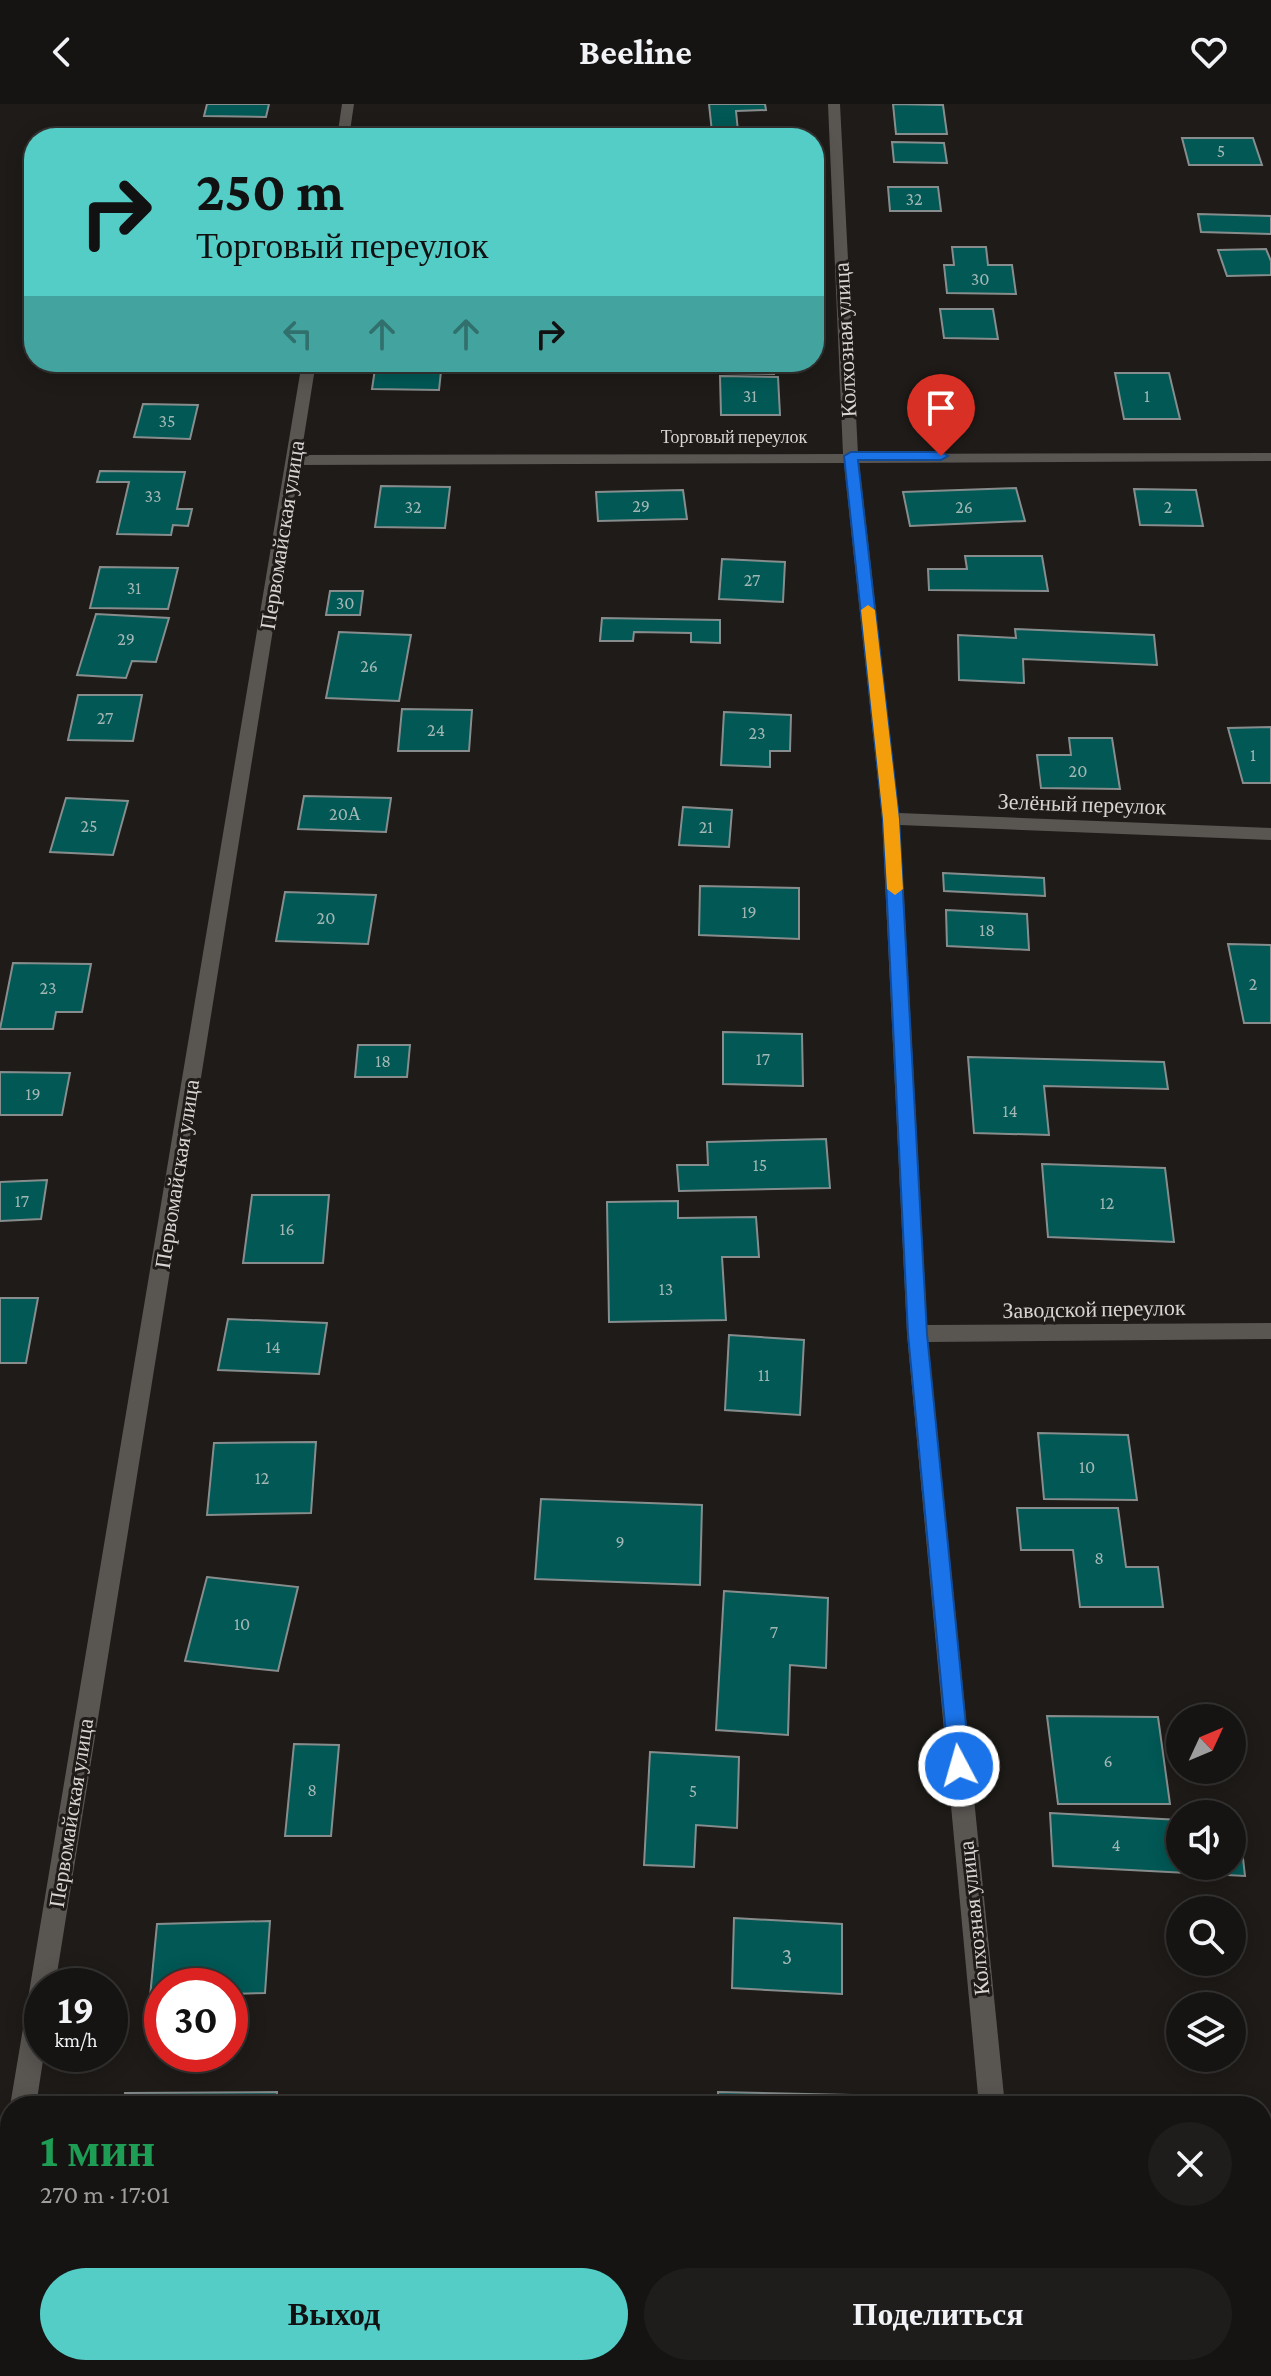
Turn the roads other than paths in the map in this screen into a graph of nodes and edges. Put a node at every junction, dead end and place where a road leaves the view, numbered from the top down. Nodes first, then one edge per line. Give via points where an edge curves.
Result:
1 (348, 104) edge
2 (834, 104) edge
3 (344, 128) edge
4 (307, 372) edge
5 (851, 456) junction
6 (1271, 457) edge
7 (294, 460) junction
8 (891, 819) junction
9 (1271, 834) edge
10 (1271, 1331) edge
11 (917, 1334) junction
12 (45, 1968) edge
13 (29, 2072) edge
14 (25, 2096) edge
15 (991, 2096) edge

1 - 3 street
2 - 5 street, Колхозная улица
4 - 7 street, Первомайская улица
5 - 6 street, Торговый переулок
5 - 7 street, Торговый переулок
5 - 8 street, Колхозная улица
7 - 12 street, Первомайская улица
8 - 9 street, Зелёный переулок
8 - 11 street, Колхозная улица
10 - 11 street, Заводской переулок
11 - 15 street, Колхозная улица
13 - 14 street, Первомайская улица

